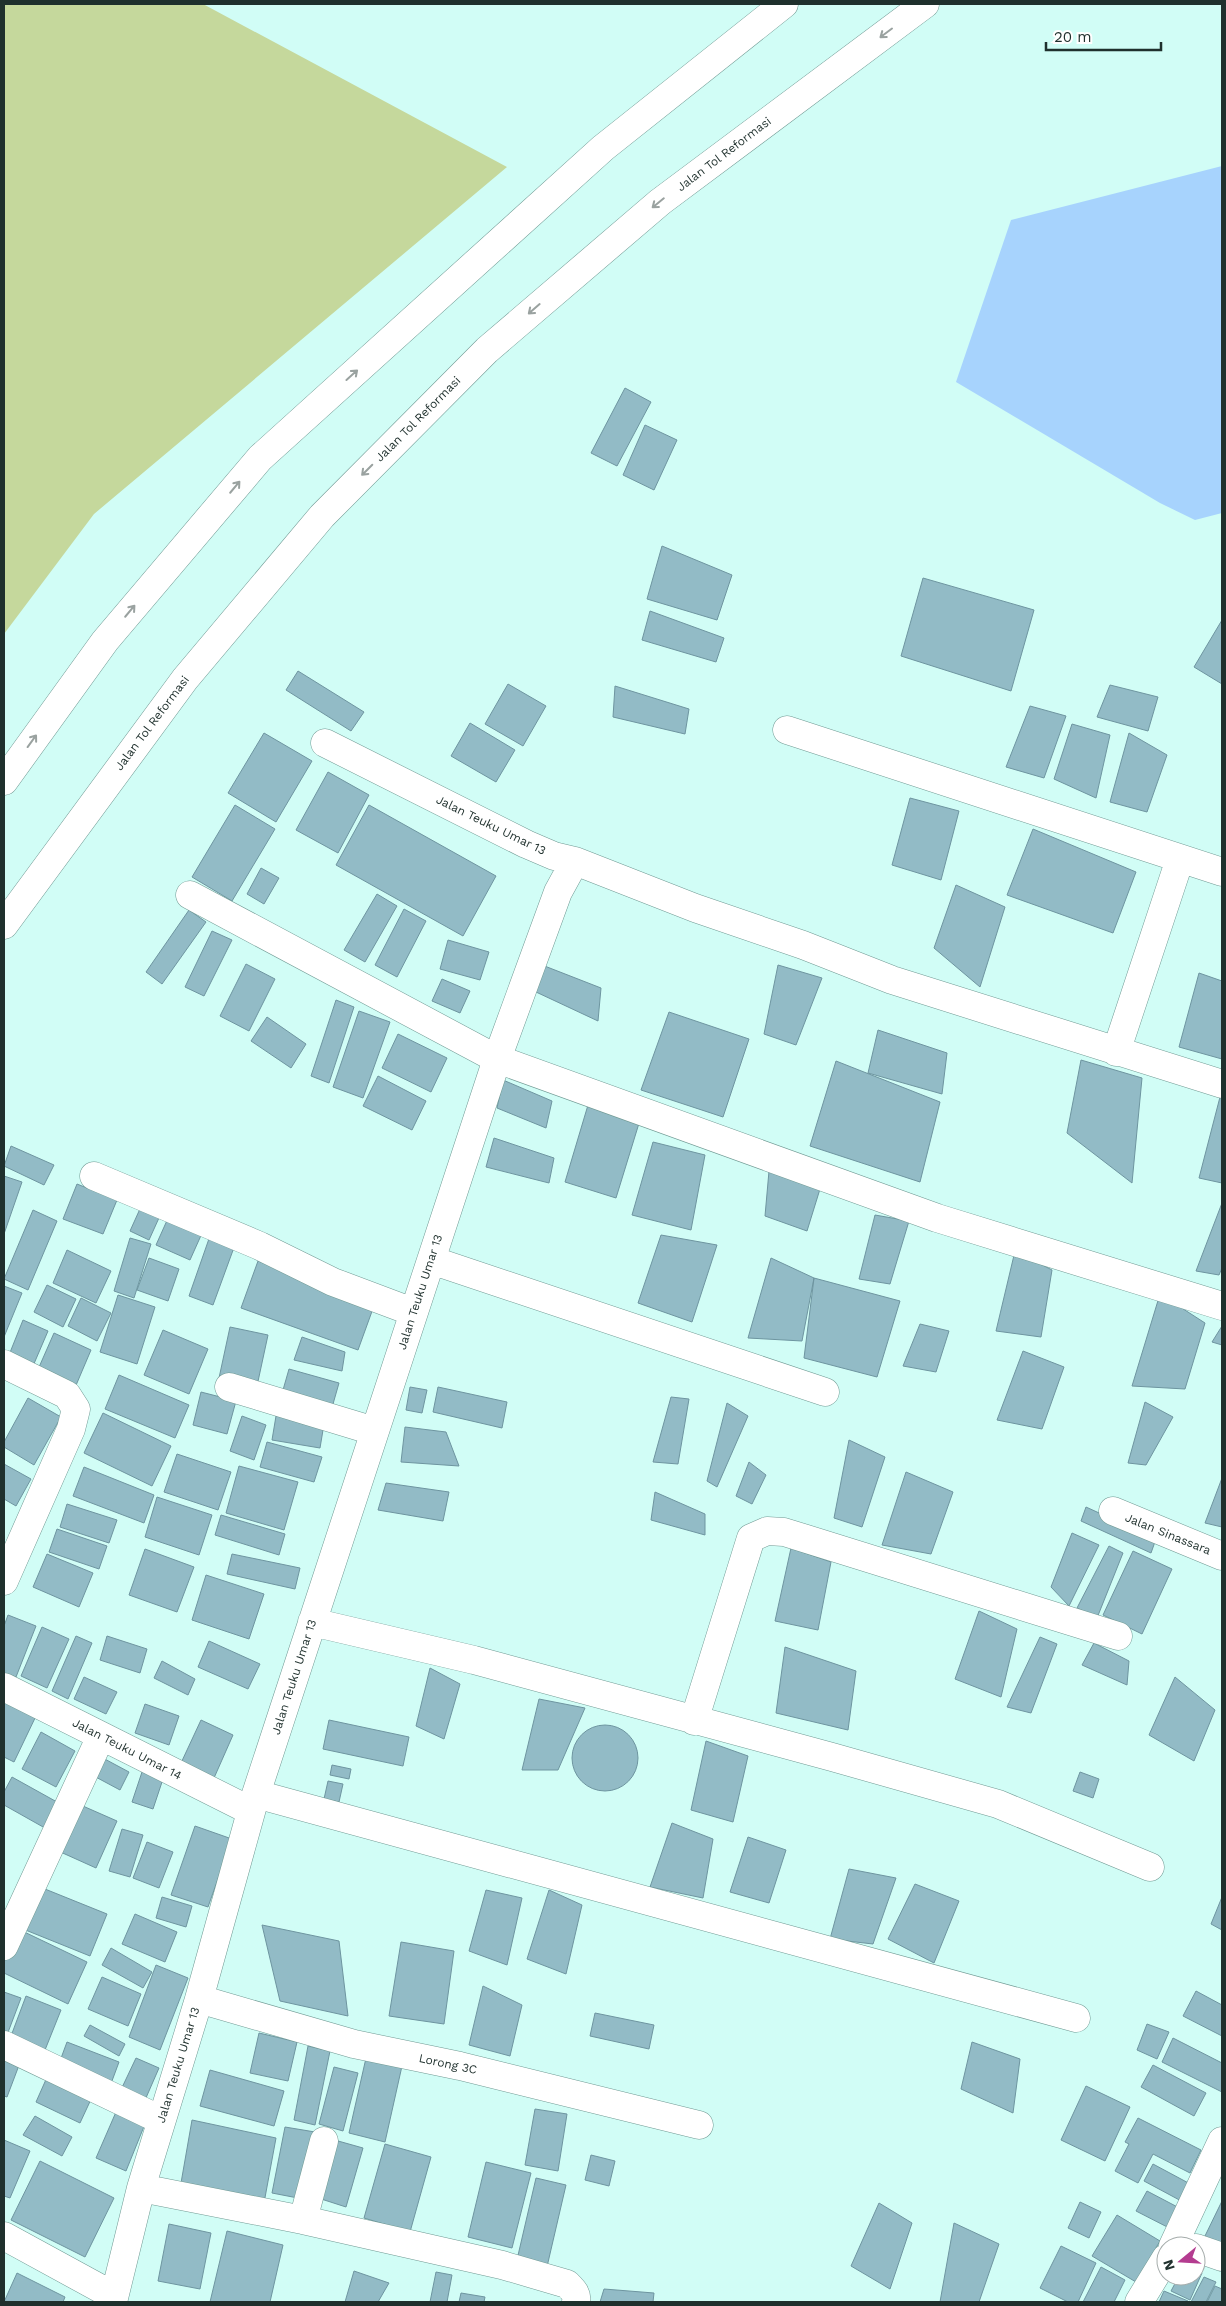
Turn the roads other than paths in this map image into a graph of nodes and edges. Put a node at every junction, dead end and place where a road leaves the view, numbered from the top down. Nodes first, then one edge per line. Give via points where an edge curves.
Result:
1 (784, 4) edge
2 (925, 4) edge
3 (787, 730) dead end
4 (325, 743) dead end
5 (4, 780) edge
6 (1180, 859) junction
7 (575, 860) junction
8 (1222, 872) edge
9 (190, 895) dead end
10 (4, 926) edge
11 (1116, 1052) junction
12 (497, 1059) junction
13 (1222, 1084) edge
14 (94, 1176) dead end
15 (431, 1260) junction
16 (1222, 1306) edge
17 (413, 1312) junction
18 (4, 1364) edge
19 (229, 1387) dead end
20 (825, 1392) dead end
21 (374, 1432) junction
22 (1113, 1511) dead end
23 (1222, 1556) edge
24 (4, 1581) edge
25 (312, 1622) junction
26 (1118, 1636) dead end
27 (4, 1687) edge
28 (694, 1721) junction
29 (101, 1736) junction
30 (253, 1802) junction
31 (1150, 1867) dead end
32 (4, 1946) edge
33 (199, 1999) junction
34 (1076, 2018) dead end
35 (4, 2045) edge
36 (162, 2120) junction
37 (699, 2125) dead end
38 (324, 2141) dead end
39 (1222, 2141) edge
40 (141, 2188) junction
41 (303, 2220) junction
42 (4, 2236) edge
43 (1185, 2236) edge
44 (1206, 2254) edge
45 (1222, 2257) edge
46 (1156, 2280) edge
47 (114, 2299) edge
48 (576, 2302) edge
49 (1139, 2302) edge

5 -> 1 main road via 104,641 260,458 603,148
2 -> 10 main road, Jalan Tol Reformasi via 660,202 487,350 322,516 185,678
3 - 6 main road
4 - 7 main road, Jalan Teuku Umar 13 via 526,844 554,856
6 - 8 main road
6 - 11 main road
7 - 11 main road via 892,980
7 - 12 main road, Jalan Teuku Umar 13 via 558,892
9 - 12 main road
11 - 13 main road
12 - 15 main road, Jalan Teuku Umar 13
12 - 16 main road via 938,1218
14 - 17 main road via 260,1246 333,1282
15 - 17 main road, Jalan Teuku Umar 13
15 - 20 main road
17 - 21 main road, Jalan Teuku Umar 13
18 - 24 main road via 67,1395 76,1409 71,1429
19 - 21 main road
21 - 25 main road, Jalan Teuku Umar 13
22 - 23 main road, Jalan Sinassara
25 - 28 main road via 474,1660
25 - 30 main road, Jalan Teuku Umar 13
26 - 28 main road via 784,1532 767,1531 750,1538
27 - 29 main road, Jalan Teuku Umar 14
28 - 31 main road via 998,1804
29 - 30 main road, Jalan Teuku Umar 14
29 - 32 main road
30 - 33 main road, Jalan Teuku Umar 13
30 - 34 main road, Jalan Teuku Umar 14
33 - 36 main road, Jalan Teuku Umar 13
33 - 37 main road, Lorong 3C via 354,2044 460,2066
35 - 36 main road
36 - 40 main road, Jalan Teuku Umar 13
38 - 41 main road
39 - 43 main road
40 - 41 main road
40 - 47 main road, Jalan Teuku Umar 13
41 - 48 main road via 544,2277 567,2284 574,2291
42 - 47 main road
44 - 45 main road
46 - 49 main road

